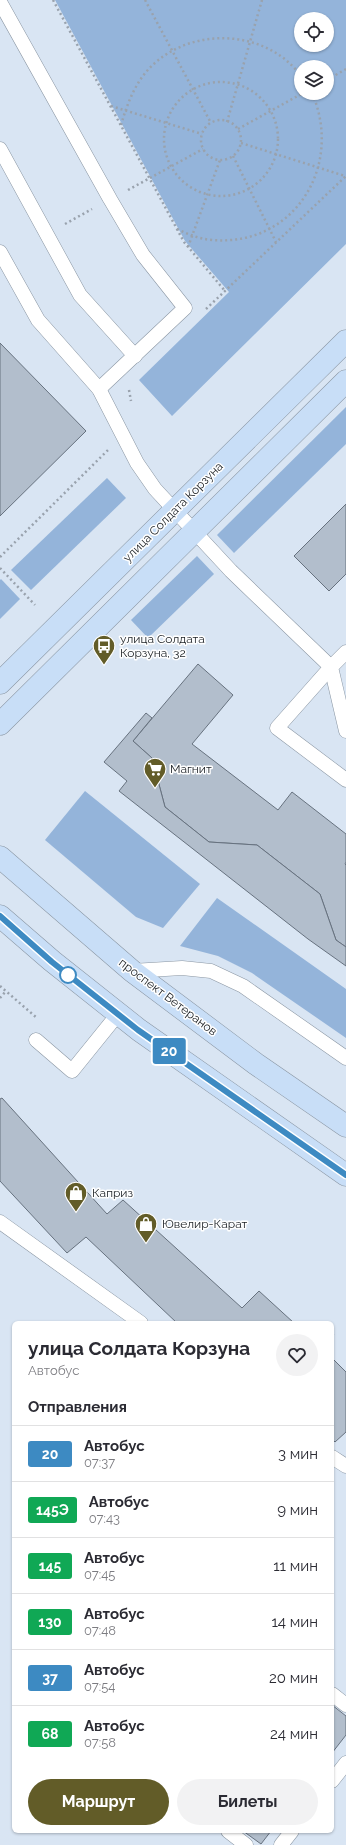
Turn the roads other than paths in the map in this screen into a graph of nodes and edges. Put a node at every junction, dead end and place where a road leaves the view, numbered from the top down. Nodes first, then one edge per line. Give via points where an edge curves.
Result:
1 (0, 2) edge
2 (0, 149) edge
3 (0, 252) edge
4 (346, 341) edge
5 (135, 356) junction
6 (346, 382) edge
7 (99, 389) junction
8 (174, 511) junction
9 (194, 532) junction
10 (346, 652) edge
11 (331, 667) junction
12 (0, 683) edge
13 (0, 724) edge
14 (346, 731) edge
15 (346, 780) edge
16 (0, 857) edge
17 (0, 916) edge
18 (132, 970) junction
19 (118, 1014) junction
20 (36, 1040) dead end
21 (346, 1058) edge
22 (346, 1126) edge
23 (346, 1175) edge
24 (0, 1222) edge
25 (139, 1321) edge
26 (334, 1458) edge
27 (346, 1466) edge
28 (334, 1696) edge
29 (346, 1705) edge
30 (346, 1763) edge
31 (334, 1778) edge
32 (231, 1833) edge
33 (290, 1833) edge
34 (246, 1845) edge
35 (281, 1845) edge

1 - 5 lane via 143,255 184,308
2 - 5 lane via 80,295
3 - 7 lane via 38,320
4 - 8 street, улица Солдата Корзуна
5 - 7 lane
6 - 9 street
7 - 8 lane via 137,463
8 - 9 lane
8 - 12 street, улица Солдата Корзуна
9 - 11 lane
9 - 13 street
10 - 11 lane
11 - 14 lane
11 - 15 lane via 277,728
16 - 18 street, проспект Ветеранов
17 - 19 street via 52,962
18 - 21 lane via 182,968 211,971 243,986
18 - 22 street, проспект Ветеранов via 256,1064
19 - 20 lane via 72,1071
19 - 23 street
24 - 25 lane
26 - 27 lane
28 - 29 lane
30 - 31 lane
32 - 34 lane
33 - 35 lane

